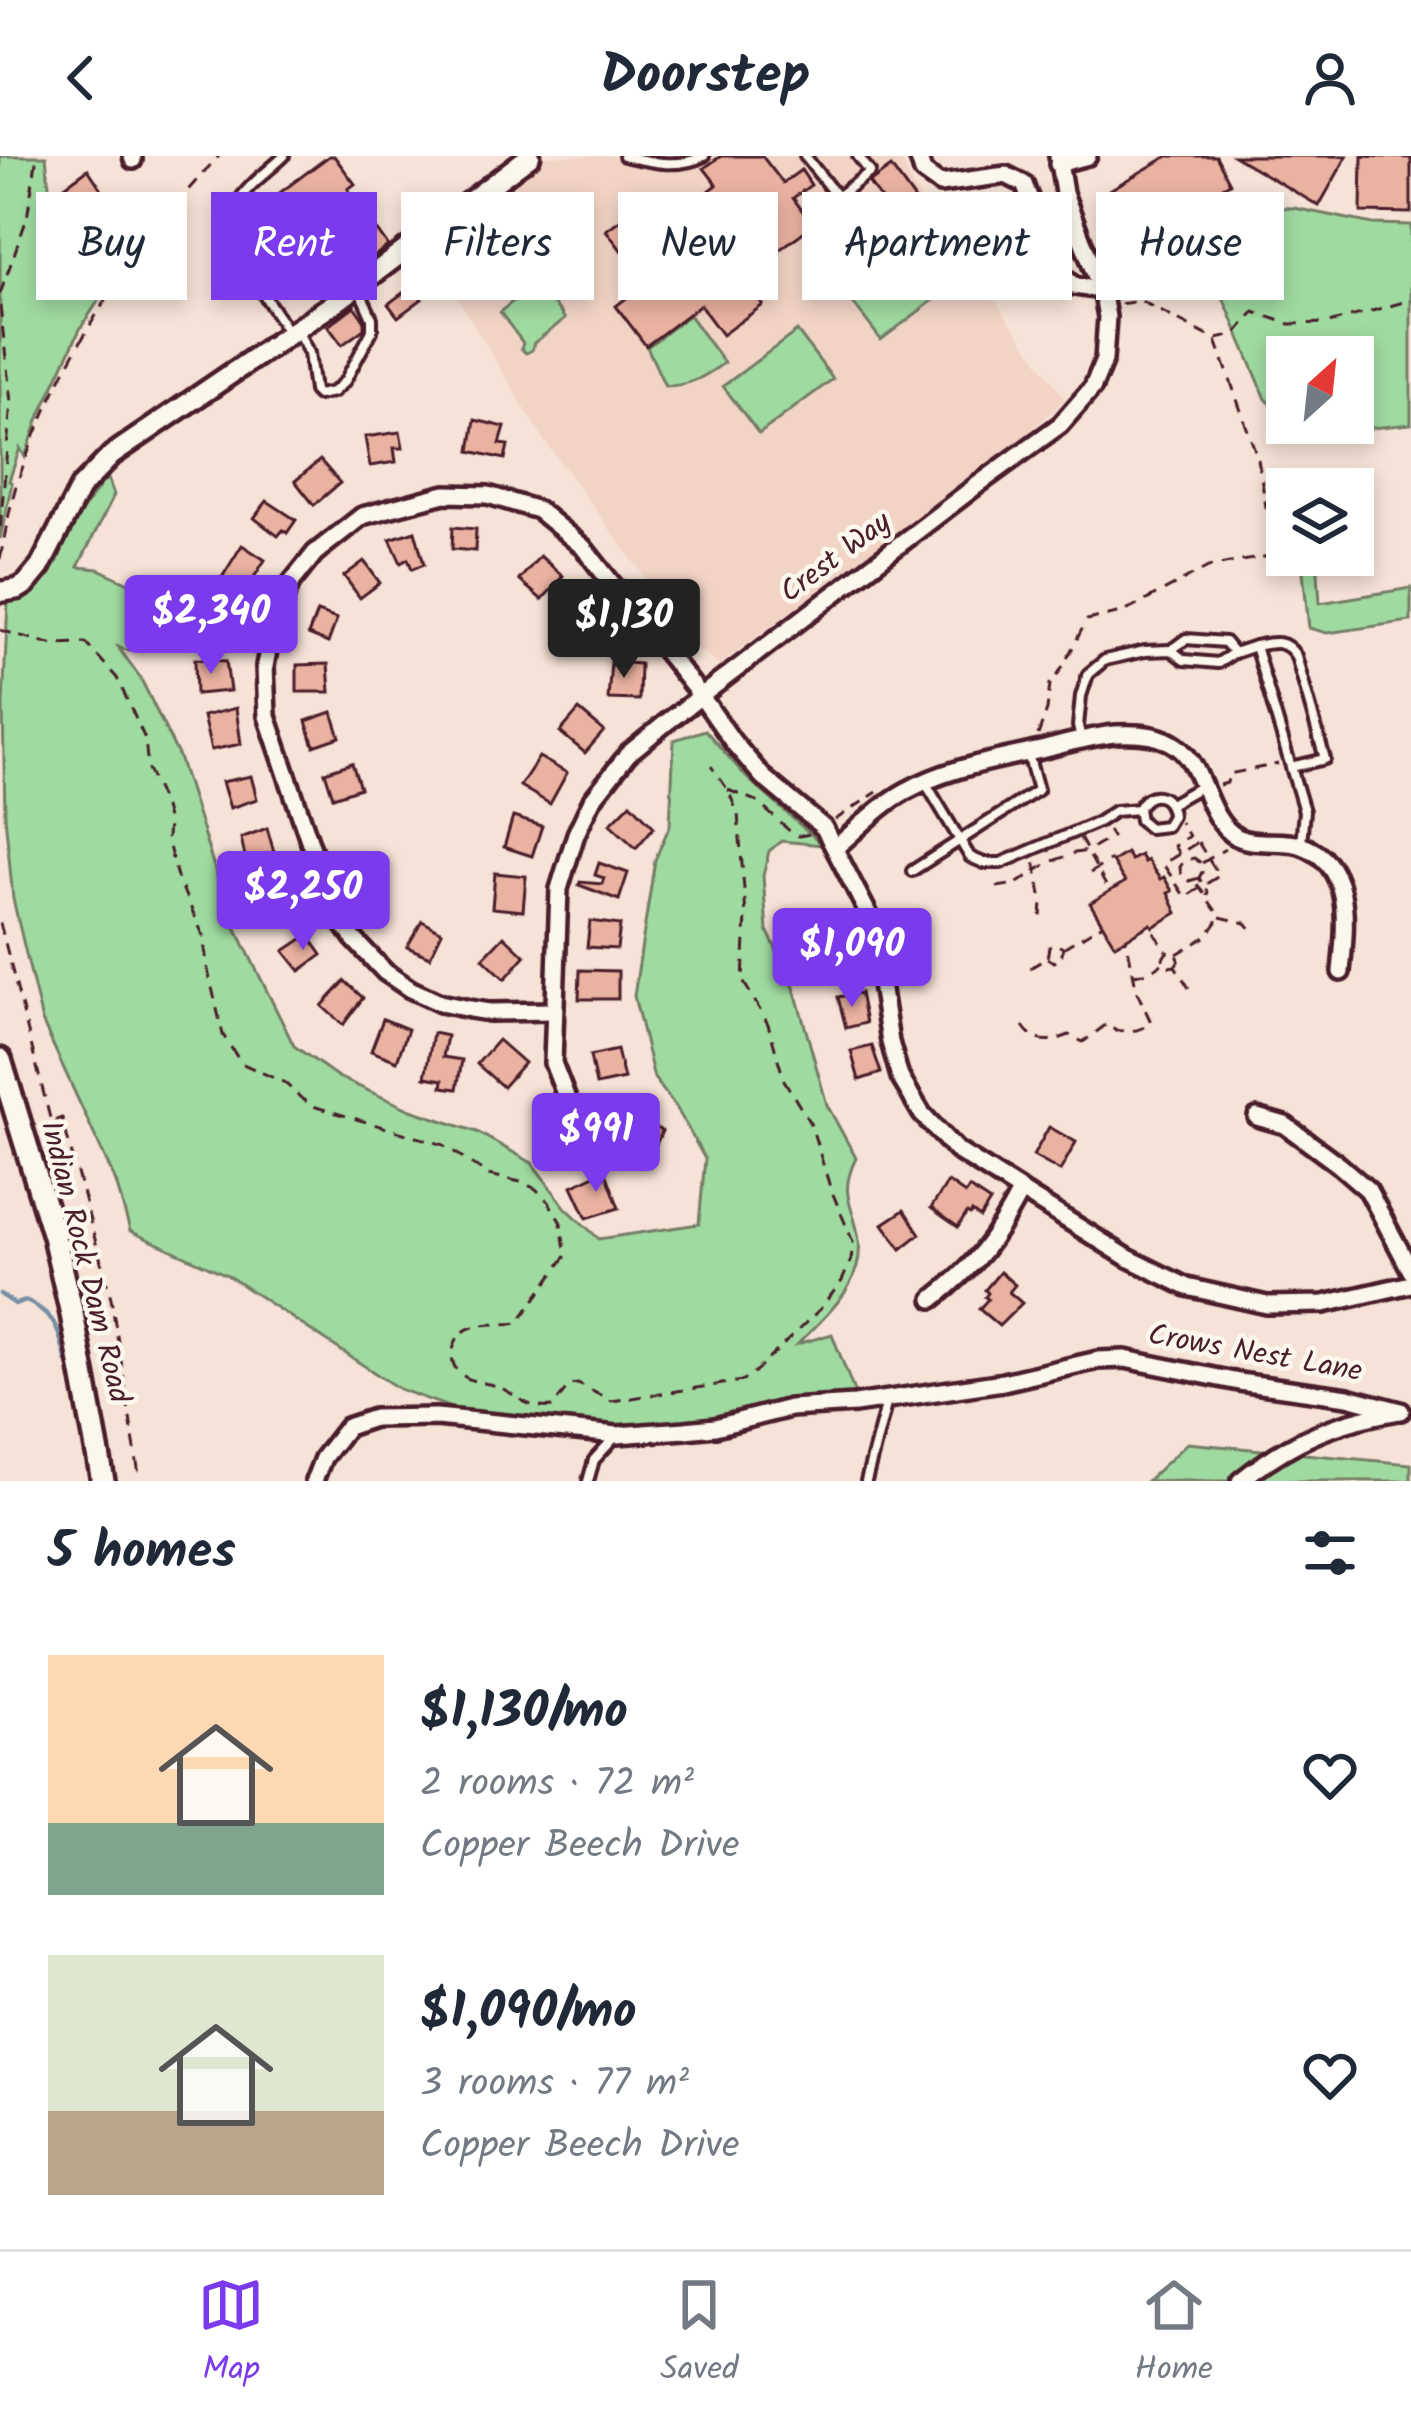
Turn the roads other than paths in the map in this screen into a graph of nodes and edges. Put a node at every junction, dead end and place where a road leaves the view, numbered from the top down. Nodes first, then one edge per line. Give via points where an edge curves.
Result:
1 (284, 156) edge
2 (530, 156) edge
3 (624, 156) edge
4 (704, 156) edge
5 (805, 156) edge
6 (857, 156) edge
7 (918, 156) edge
8 (1088, 156) edge
9 (1058, 160) edge
10 (833, 192) edge
11 (844, 192) edge
12 (377, 271) edge
13 (1096, 279) edge
14 (1096, 295) edge
15 (337, 300) edge
16 (364, 300) edge
17 (1103, 300) edge
18 (292, 331) junction
19 (0, 592) edge
20 (1255, 646) junction
21 (1171, 650) junction
22 (1234, 652) junction
23 (701, 696) junction
24 (1081, 740) junction
25 (1028, 753) junction
26 (1290, 764) junction
27 (925, 782) junction
28 (1205, 787) junction
29 (1170, 804) junction
30 (1138, 809) junction
31 (959, 840) junction
32 (1300, 845) junction
33 (835, 848) junction
34 (912, 871) dead end
35 (1341, 972) dead end
36 (553, 1011) junction
37 (0, 1060) edge
38 (1256, 1117) dead end
39 (583, 1140) dead end
40 (1020, 1192) junction
41 (1411, 1271) edge
42 (1411, 1284) edge
43 (933, 1300) dead end
44 (887, 1400) junction
45 (1406, 1412) edge
46 (616, 1435) junction
47 (103, 1481) edge
48 (314, 1481) edge
49 (588, 1481) edge
50 (866, 1481) edge
51 (1240, 1481) edge

1 - 18 lane via 238,201 233,217 242,256
2 - 12 street
3 - 4 lane via 681,164
5 - 10 lane
6 - 11 lane via 870,172
7 - 14 street via 940,184 1006,175 1024,184 1056,268
8 - 9 street
9 - 13 street, Crest Way
15 - 18 street
16 - 18 lane via 372,331 333,392 314,391 309,353
17 - 23 street, Crest Way via 1104,360 1093,387 1060,425
18 - 19 street via 112,455 80,488 40,567 18,589
20 - 22 lane
20 - 26 lane
20 - 26 lane via 1277,641 1296,656 1325,759
21 - 22 lane via 1218,663
21 - 22 lane via 1186,639 1225,642
21 - 24 lane via 1106,660 1088,674
23 - 33 street via 733,742
23 - 36 street, Crest Way via 628,754 584,817 560,889
23 - 36 street via 583,547 538,510 488,495 445,494 362,516 315,553 280,604 265,666 267,716 338,917 385,972 440,1003
24 - 25 street
24 - 28 street via 1137,734 1171,742
25 - 27 street
25 - 31 lane via 1037,790
26 - 32 lane via 1304,811
27 - 31 lane
27 - 33 street
28 - 29 lane
28 - 32 street via 1236,836
29 - 30 lane via 1156,795
29 - 30 lane via 1172,816 1155,829
30 - 31 lane via 1115,811 1000,862 970,857
31 - 34 lane
32 - 35 street via 1339,881 1346,908
33 - 40 street via 871,919 900,1077 956,1150
36 - 39 street, Crest Way via 553,1063
37 - 47 main road, Indian Rock Dam Road via 54,1236
38 - 41 street via 1285,1125 1368,1190
40 - 42 street via 1187,1287 1267,1305 1324,1304
40 - 43 street via 968,1272
44 - 45 street, Crows Nest Lane via 1125,1359
44 - 46 street, Crows Nest Lane
44 - 50 lane
45 - 51 street via 1310,1435
46 - 48 street, Crows Nest Lane via 374,1418 347,1427
46 - 49 lane

